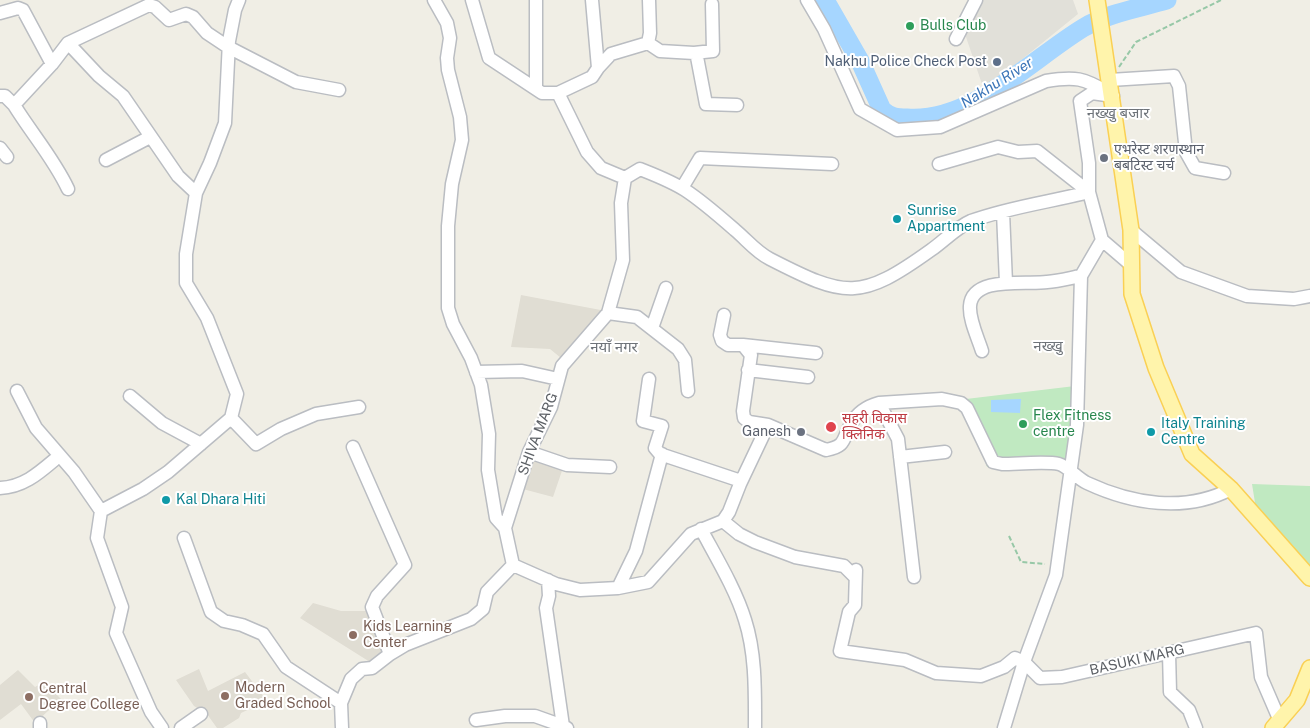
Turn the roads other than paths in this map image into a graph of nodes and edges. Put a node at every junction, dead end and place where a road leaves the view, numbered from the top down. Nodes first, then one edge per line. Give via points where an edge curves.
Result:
1 (239, 0) edge
2 (434, 0) edge
3 (472, 0) edge
4 (536, 0) edge
5 (592, 0) edge
6 (649, 0) edge
7 (808, 0) edge
8 (976, 0) edge
9 (1098, 2) edge
10 (712, 4) dead end
11 (0, 13) edge
12 (956, 39) dead end
13 (68, 43) junction
14 (648, 43) junction
15 (228, 46) junction
16 (694, 52) junction
17 (52, 64) junction
18 (598, 68) junction
19 (1110, 80) junction
20 (536, 89) junction
21 (339, 90) dead end
22 (558, 94) junction
23 (0, 96) edge
24 (1113, 96) junction
25 (14, 105) junction
26 (737, 105) dead end
27 (150, 137) junction
28 (106, 160) dead end
29 (832, 164) dead end
30 (939, 164) dead end
31 (1224, 173) dead end
32 (625, 178) junction
33 (682, 188) junction
34 (68, 189) dead end
35 (1089, 192) junction
36 (196, 193) junction
37 (1003, 212) junction
38 (1131, 230) junction
39 (1102, 240) junction
40 (1130, 264) junction
41 (1081, 276) junction
42 (1006, 283) junction
43 (666, 288) dead end
44 (1310, 296) edge
45 (608, 313) junction
46 (724, 315) dead end
47 (652, 328) junction
48 (743, 345) junction
49 (982, 351) dead end
50 (816, 353) dead end
51 (748, 370) junction
52 (476, 372) junction
53 (808, 377) dead end
54 (558, 379) junction
55 (649, 379) dead end
56 (17, 391) dead end
57 (688, 391) dead end
58 (130, 396) dead end
59 (879, 403) junction
60 (358, 407) dead end
61 (231, 418) junction
62 (768, 425) junction
63 (201, 444) junction
64 (353, 447) dead end
65 (529, 452) junction
66 (945, 452) dead end
67 (662, 454) junction
68 (60, 456) junction
69 (900, 456) junction
70 (610, 467) dead end
71 (1072, 474) junction
72 (741, 481) junction
73 (0, 488) edge
74 (1231, 489) junction
75 (101, 511) junction
76 (723, 522) junction
77 (505, 528) junction
78 (701, 529) junction
79 (184, 538) dead end
80 (513, 565) junction
81 (914, 577) dead end
82 (1310, 578) edge
83 (548, 580) junction
84 (618, 588) junction
85 (1169, 653) junction
86 (390, 654) junction
87 (1024, 662) junction
88 (1310, 668) edge
89 (341, 704) junction
90 (201, 714) dead end
91 (476, 720) dead end
92 (1276, 724) edge
93 (565, 727) edge
94 (162, 728) edge
95 (181, 728) edge
96 (342, 728) edge
97 (755, 728) edge
98 (1004, 728) edge
99 (1196, 728) edge

1 - 15 street
2 - 52 street via 447,23 450,38 448,70 460,117 462,140 452,184 448,226 448,308 452,324
3 - 20 street via 489,58
4 - 20 street
5 - 18 street
6 - 14 street
7 - 24 street via 860,109 897,130 940,127 1046,81 1063,78 1080,78
8 - 12 street
9 - 19 main road
10 - 16 street via 714,51
11 - 17 street via 18,8 23,10
13 - 15 street via 149,5 169,20 186,14 193,17 207,33
13 - 17 street
13 - 27 street via 99,76 124,96
14 - 16 street via 660,51
14 - 18 street via 611,54
15 - 21 street via 296,82
15 - 36 street via 225,123
16 - 26 street via 706,104
17 - 25 street
18 - 22 street via 592,77
19 - 24 main road
19 - 31 street via 1174,76 1179,86 1186,152 1195,168
20 - 22 street via 542,93
22 - 32 street via 587,152 601,168
23 - 25 street via 5,96
24 - 35 street via 1092,93 1080,101
24 - 38 main road
25 - 34 street via 57,166
27 - 28 street
27 - 36 street via 178,176
29 - 33 street via 700,158
30 - 35 street via 998,147 1037,152
32 - 33 street via 640,169
32 - 45 street, SHIVA MARG via 621,203 623,260
33 - 37 street via 762,254 813,280 841,288 869,287 883,282 969,222
35 - 37 street
35 - 39 street
36 - 61 street via 186,254 186,283 207,318 237,394
37 - 42 street
38 - 40 main road
38 - 44 street via 1181,272 1247,296 1294,299
39 - 40 street
39 - 41 street
40 - 74 main road via 1132,294 1147,340 1192,454
41 - 42 street via 1046,282
41 - 71 street via 1077,425
42 - 49 street via 974,294 970,306
43 - 47 street
45 - 47 street via 637,317
45 - 54 street, SHIVA MARG via 562,366
46 - 48 street via 720,335 722,342
47 - 57 street via 678,349 685,360
48 - 50 street
48 - 51 street via 750,355
51 - 53 street
51 - 62 street via 742,411 744,418
52 - 54 street via 522,371
52 - 77 street via 489,434 488,470 496,518
54 - 65 street, SHIVA MARG via 551,407
55 - 67 street via 643,421 662,426 655,448
56 - 68 street via 36,428
58 - 63 street via 162,423
59 - 62 street via 868,406 852,423 845,441 826,450
59 - 69 street via 898,439
59 - 71 street via 942,399 961,403 967,408 994,462 1060,464
60 - 61 street via 316,414 256,444
61 - 63 street
62 - 72 street
63 - 75 street via 143,489
64 - 86 street via 405,565 372,607
65 - 70 street via 567,465
65 - 77 street, SHIVA MARG
66 - 69 street
67 - 72 street
67 - 84 street via 636,551
68 - 73 street via 36,476 13,488
68 - 75 street
69 - 81 street
71 - 74 street via 1120,497 1146,503 1172,504 1214,498
71 - 87 street via 1056,575
72 - 76 street
74 - 82 main road
75 - 94 street via 97,538 122,607 116,633 151,712
76 - 78 street
76 - 87 street via 755,542 795,557 844,566 855,573 855,605 849,612 840,651 904,660 936,673 981,676 993,673 1015,658
77 - 80 street
78 - 84 street via 691,534 648,582
78 - 97 street via 745,618 753,666
79 - 89 street via 211,612 224,621 263,634 286,668
80 - 83 street
80 - 86 street via 488,592 483,609
83 - 84 street via 580,590
83 - 93 street via 550,596 546,608
85 - 87 street, BASUKI MARG via 1062,677 1040,678
85 - 92 street, BASUKI MARG via 1256,633 1261,676
85 - 99 street via 1170,692 1189,710
86 - 89 street via 351,679
87 - 98 street
88 - 92 main road via 1297,700
89 - 96 street
90 - 95 street
91 - 93 street via 536,716

